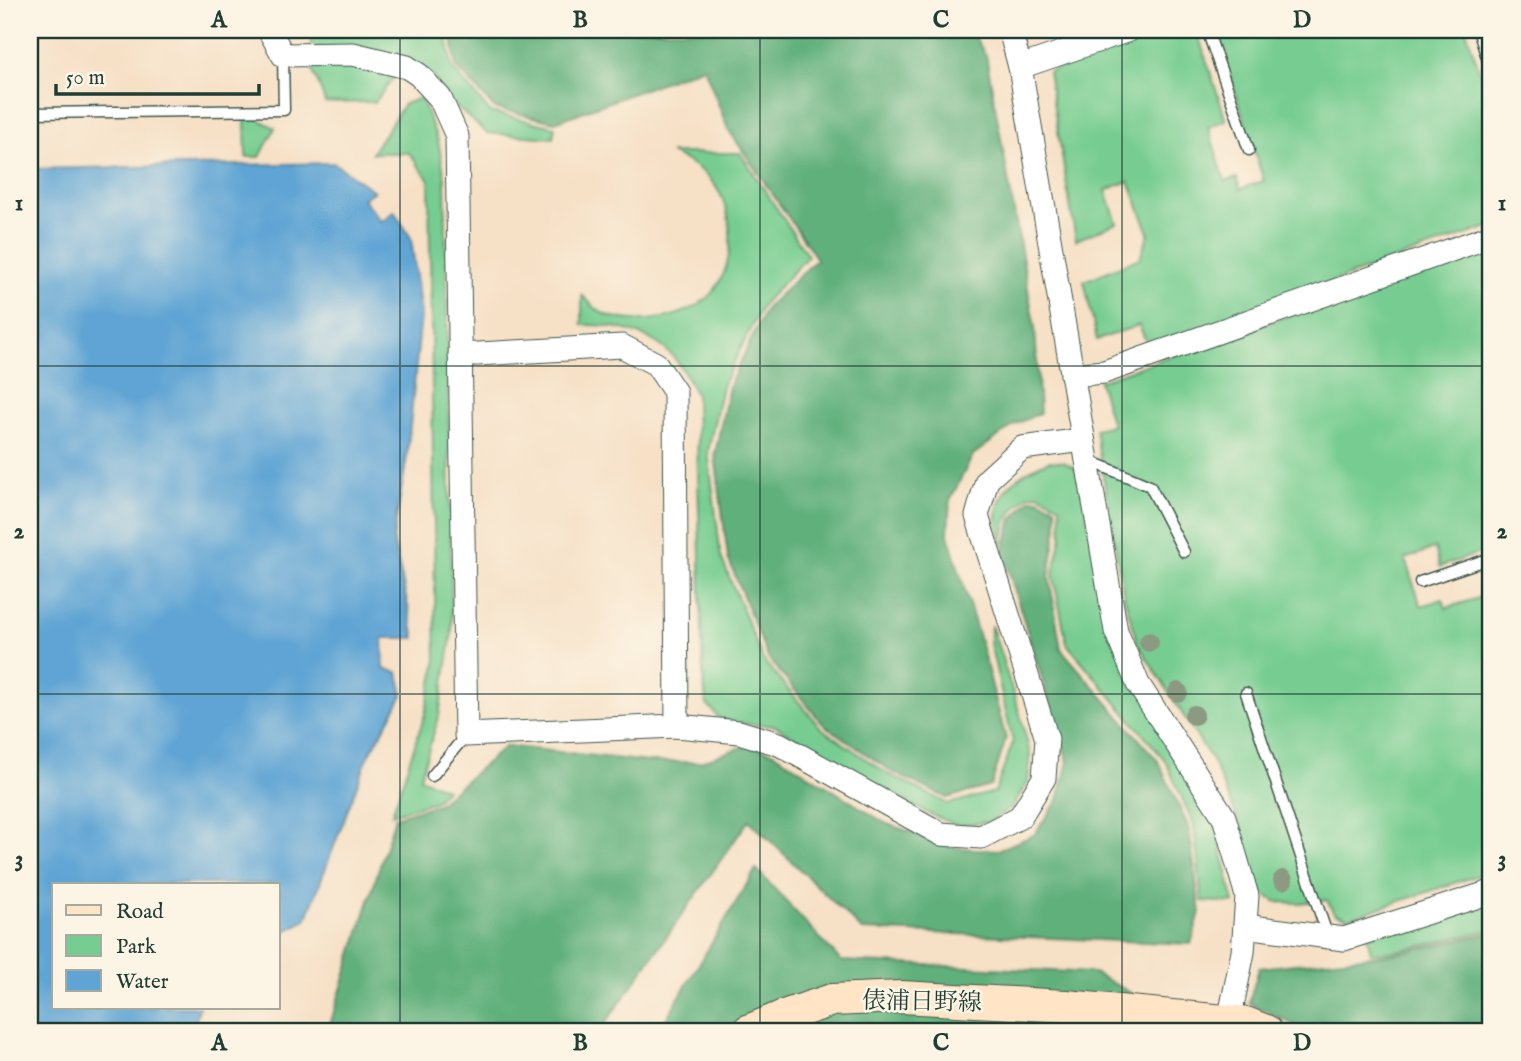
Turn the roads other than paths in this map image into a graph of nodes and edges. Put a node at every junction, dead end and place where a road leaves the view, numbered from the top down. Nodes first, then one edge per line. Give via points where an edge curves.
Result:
1 (269, 30) edge
2 (1010, 30) edge
3 (1129, 30) edge
4 (1207, 30) edge
5 (1478, 30) edge
6 (282, 55) junction
7 (1020, 67) junction
8 (1490, 67) edge
9 (30, 113) edge
10 (1250, 150) dead end
11 (1491, 236) edge
12 (460, 355) junction
13 (1072, 375) junction
14 (1084, 450) junction
15 (1184, 552) dead end
16 (1491, 558) edge
17 (1420, 582) dead end
18 (1246, 693) dead end
19 (677, 726) junction
20 (466, 735) junction
21 (432, 776) dead end
22 (1491, 892) edge
23 (1245, 926) junction
24 (1328, 937) junction
25 (1228, 1021) junction
26 (748, 1031) edge
27 (1266, 1031) edge

1 - 6 street
2 - 7 street
3 - 7 street
4 - 10 lane
5 - 8 lane
6 - 9 lane via 284,110
6 - 12 street via 353,54 407,66 440,98 457,136
7 - 13 street
11 - 13 street via 1104,372
12 - 19 street via 621,346 656,364 675,392
12 - 20 street
13 - 14 street
14 - 15 lane via 1150,486
14 - 19 street via 1022,448 987,480 976,516 1048,739 1044,778 1020,817 981,838 941,834 779,744 739,732
14 - 23 street via 1116,631 1138,684 1224,817 1247,896
16 - 17 lane
18 - 24 lane
19 - 20 street
20 - 21 lane
22 - 24 street via 1344,939
23 - 24 street
23 - 25 street
25 - 26 main road, 俵浦日野線 via 901,997 832,1000
25 - 27 main road, 俵浦日野線

